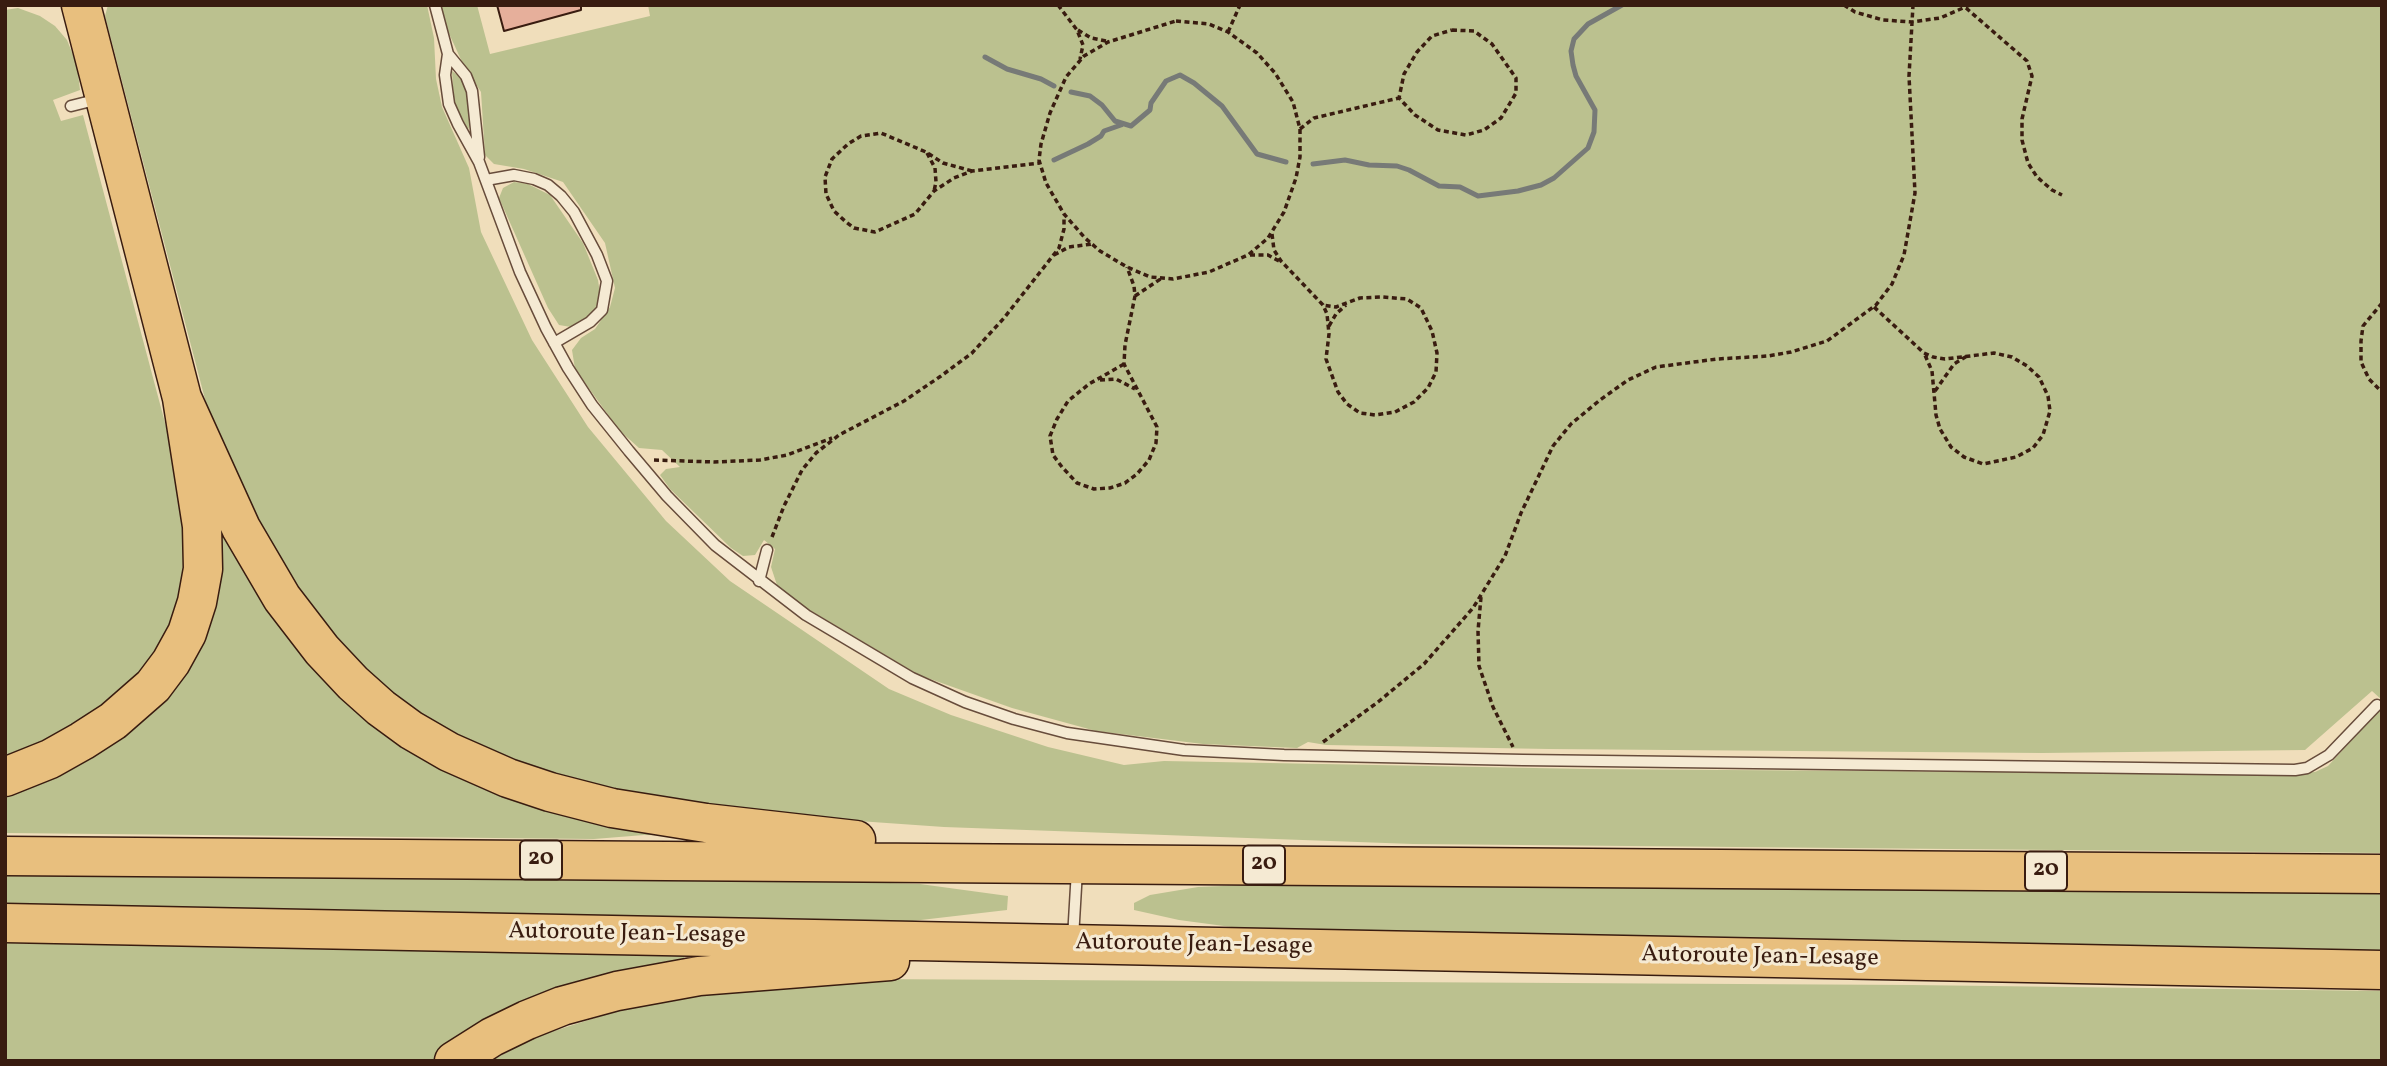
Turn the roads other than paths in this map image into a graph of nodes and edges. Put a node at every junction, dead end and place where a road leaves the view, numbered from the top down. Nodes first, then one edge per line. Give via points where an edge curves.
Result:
1 (81, 5) edge
2 (435, 5) edge
3 (448, 54) junction
4 (480, 162) junction
5 (486, 180) junction
6 (554, 343) junction
7 (182, 398) junction
8 (767, 550) road end
9 (759, 581) junction
10 (2377, 705) dead end
11 (5, 777) edge
12 (5, 856) edge
13 (1077, 864) junction
14 (2382, 874) edge
15 (5, 923) edge
16 (1073, 944) junction
17 (2382, 970) edge
18 (454, 1061) edge

1 - 7 highway via 88,101
2 - 3 lane
3 - 4 lane via 472,91
3 - 4 lane via 445,75 450,104
4 - 5 lane
5 - 6 lane via 520,272
5 - 6 lane via 513,176 548,185 574,212 597,255 607,281 602,310
6 - 9 lane via 592,405 667,496
7 - 11 highway via 204,539 201,586 187,633 162,675 128,709 66,750
7 - 13 highway via 251,548 295,616 374,702 449,752 528,785 633,813
8 - 9 lane
9 - 10 lane via 902,673 965,702 1067,733 1184,750 1523,760 2295,770 2329,755
12 - 13 highway, 20
13 - 14 highway, 20
13 - 16 lane
15 - 16 highway, Autoroute Jean-Lesage
16 - 17 highway, Autoroute Jean-Lesage
16 - 18 highway via 656,983 545,1013

